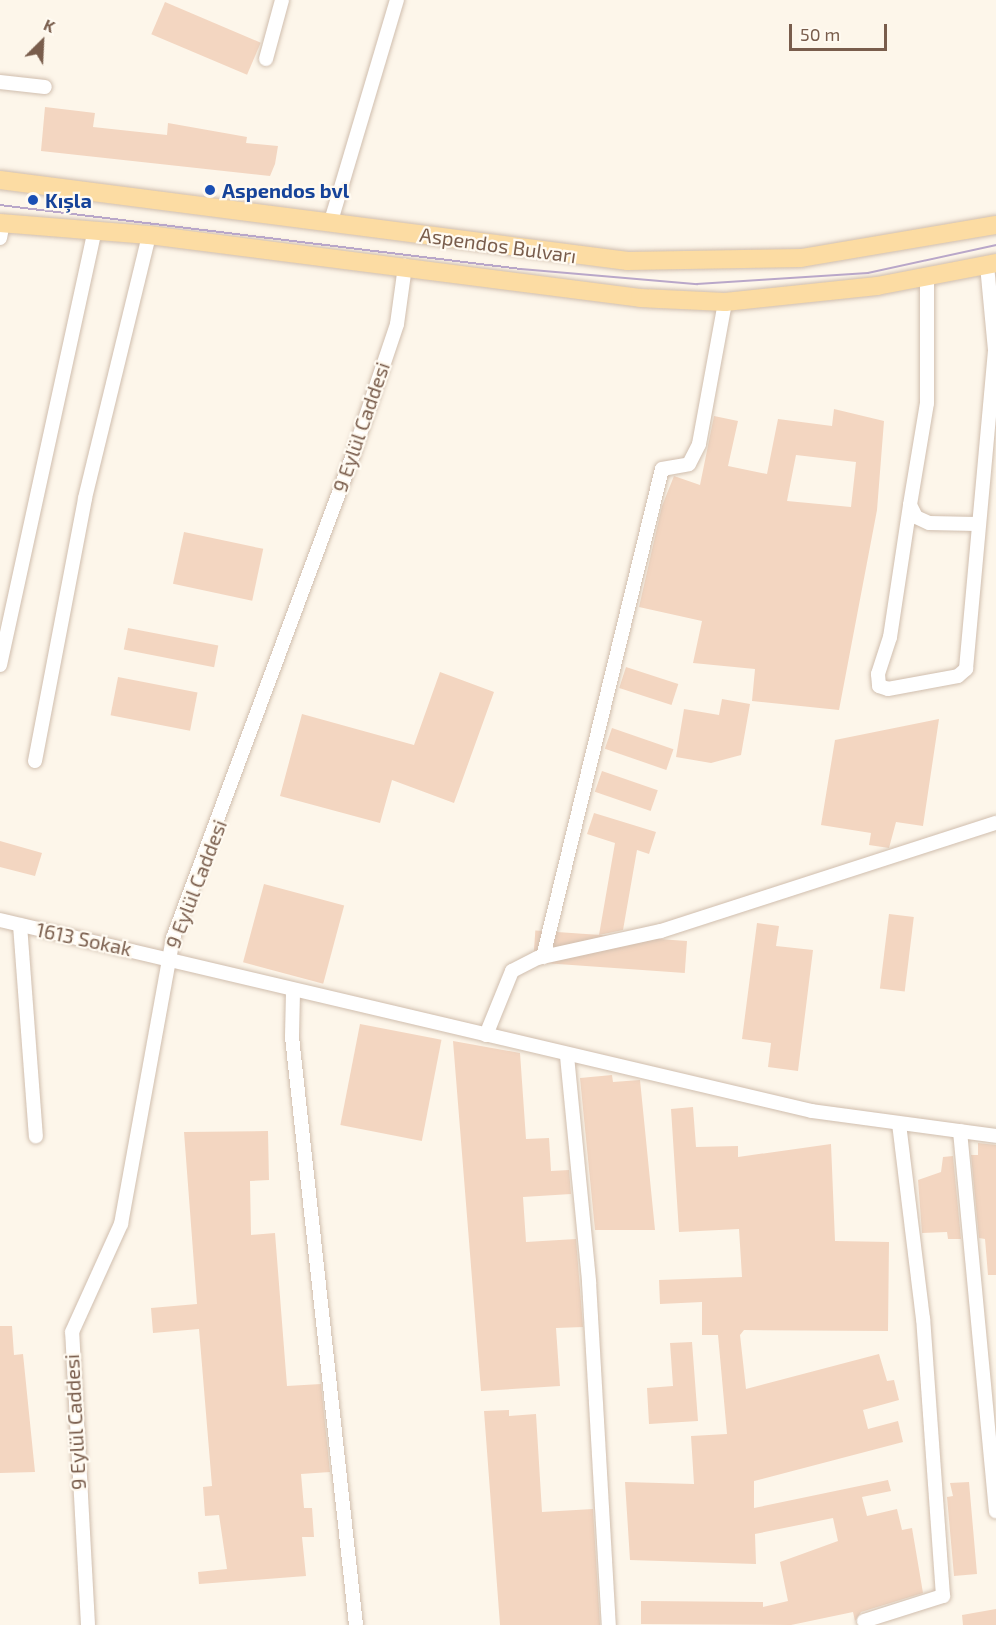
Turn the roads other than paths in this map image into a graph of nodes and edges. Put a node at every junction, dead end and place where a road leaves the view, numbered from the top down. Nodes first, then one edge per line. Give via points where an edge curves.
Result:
1 (282, 0) edge
2 (397, 0) edge
3 (266, 59) dead end
4 (0, 82) edge
5 (45, 87) dead end
6 (0, 180) edge
7 (331, 221) junction
8 (996, 225) edge
9 (1, 228) edge
10 (94, 231) junction
11 (149, 235) junction
12 (992, 264) edge
13 (405, 266) junction
14 (927, 275) junction
15 (725, 302) junction
16 (910, 505) junction
17 (976, 524) junction
18 (0, 665) edge
19 (35, 761) dead end
20 (996, 823) edge
21 (0, 920) edge
22 (20, 925) junction
23 (168, 956) junction
24 (543, 957) junction
25 (293, 992) junction
26 (486, 1035) junction
27 (567, 1056) junction
28 (899, 1124) junction
29 (960, 1131) junction
30 (36, 1136) dead end
31 (996, 1136) edge
32 (996, 1511) edge
33 (864, 1621) dead end
34 (88, 1625) edge
35 (356, 1625) edge
36 (609, 1625) edge

1 - 3 street
2 - 7 street
4 - 5 street
6 - 7 main road, Aspendos Bulvarı
7 - 8 main road, Aspendos Bulvarı via 570,255 711,263 875,250
9 - 10 main road, Aspendos Bulvarı
10 - 11 main road, Aspendos Bulvarı
10 - 18 street
11 - 13 main road, Aspendos Bulvarı
11 - 19 street via 85,498
12 - 14 main road, Aspendos Bulvarı
12 - 17 street via 995,350
13 - 15 main road, Aspendos Bulvarı via 640,298
13 - 23 street, 9 Eylül Caddesi via 397,324 353,455
14 - 15 main road, Aspendos Bulvarı
14 - 16 street via 927,403
15 - 24 street via 699,444 688,464 668,464 662,469
16 - 17 street via 916,517 929,523
16 - 17 street via 890,637 878,674 879,686 888,689 958,676 966,669
20 - 24 street via 662,931
21 - 22 street, 1613 Sokak
22 - 23 street, 1613 Sokak
22 - 30 street
23 - 25 street, 1613 Sokak
23 - 34 street, 9 Eylül Caddesi via 121,1224 72,1332
24 - 26 street via 512,971 500,990
25 - 26 street, 1613 Sokak
25 - 35 street via 292,1037
26 - 27 street, 1613 Sokak
27 - 28 street, 1613 Sokak via 812,1110
27 - 36 street via 589,1282
28 - 29 street, 1613 Sokak
28 - 33 street via 923,1319 943,1596
29 - 31 street, 1613 Sokak
29 - 32 street

